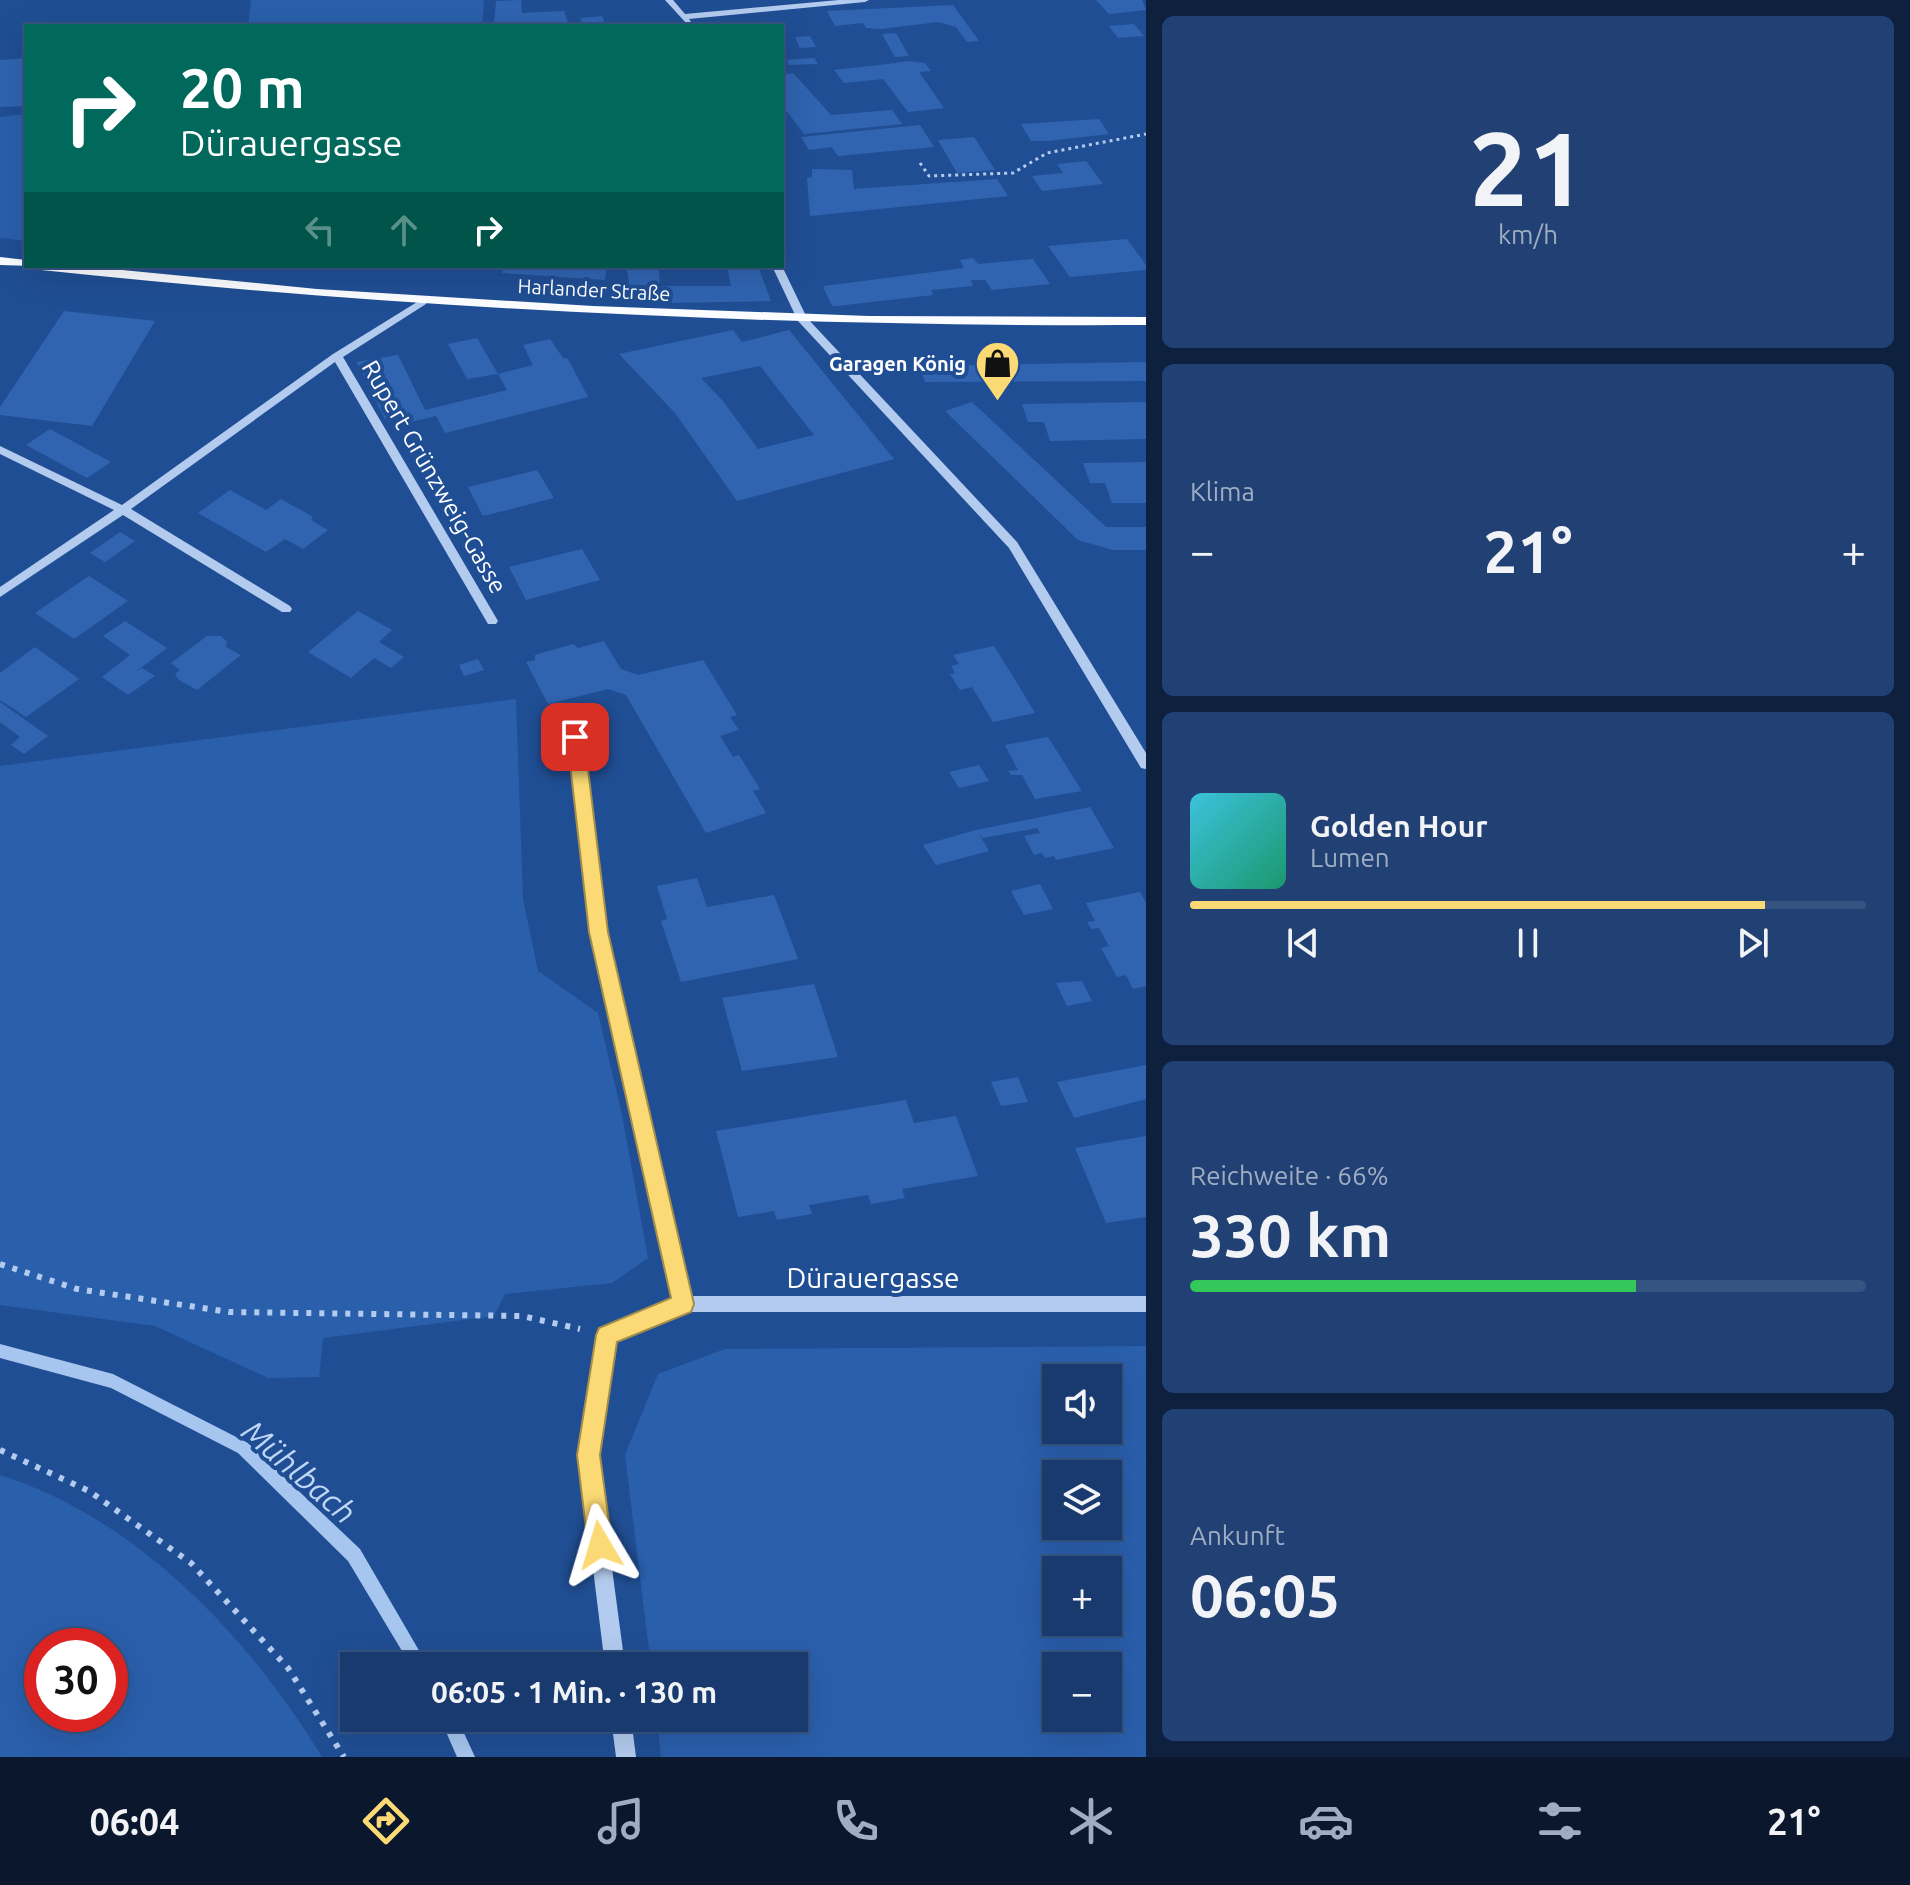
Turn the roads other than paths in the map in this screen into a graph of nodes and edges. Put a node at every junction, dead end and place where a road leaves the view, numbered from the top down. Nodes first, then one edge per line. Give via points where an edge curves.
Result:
1 (669, 0) edge
2 (865, 0) edge
3 (683, 17) junction
4 (688, 24) edge
5 (0, 261) edge
6 (24, 264) edge
7 (58, 268) edge
8 (778, 268) edge
9 (422, 302) junction
10 (802, 319) junction
11 (1146, 321) edge
12 (337, 356) junction
13 (0, 450) edge
14 (123, 510) junction
15 (16, 582) junction
16 (0, 584) edge
17 (0, 593) edge
18 (286, 609) dead end
19 (492, 621) dead end
20 (575, 737) dead end
21 (1146, 764) edge
22 (683, 1304) junction
23 (1146, 1304) edge
24 (613, 1652) edge
25 (623, 1732) edge
26 (626, 1757) edge

1 - 3 street
2 - 3 street
3 - 4 street
5 - 6 main road
7 - 9 main road, Harlander Straße
8 - 10 street
9 - 10 main road, Harlander Straße
9 - 12 street, Rupert Grünzweig-Gasse
10 - 11 main road, Harlander Straße
10 - 21 street via 1013,545
12 - 14 street, Rupert Grünzweig-Gasse
12 - 19 street, Rupert Grünzweig-Gasse
13 - 14 street
14 - 15 street, Rupert Grünzweig-Gasse
14 - 18 street
15 - 16 street
15 - 17 street, Rupert Grünzweig-Gasse
20 - 22 street via 598,932
22 - 23 street, Dürauergasse
22 - 24 street, Dürauergasse via 607,1335 588,1455
25 - 26 street

